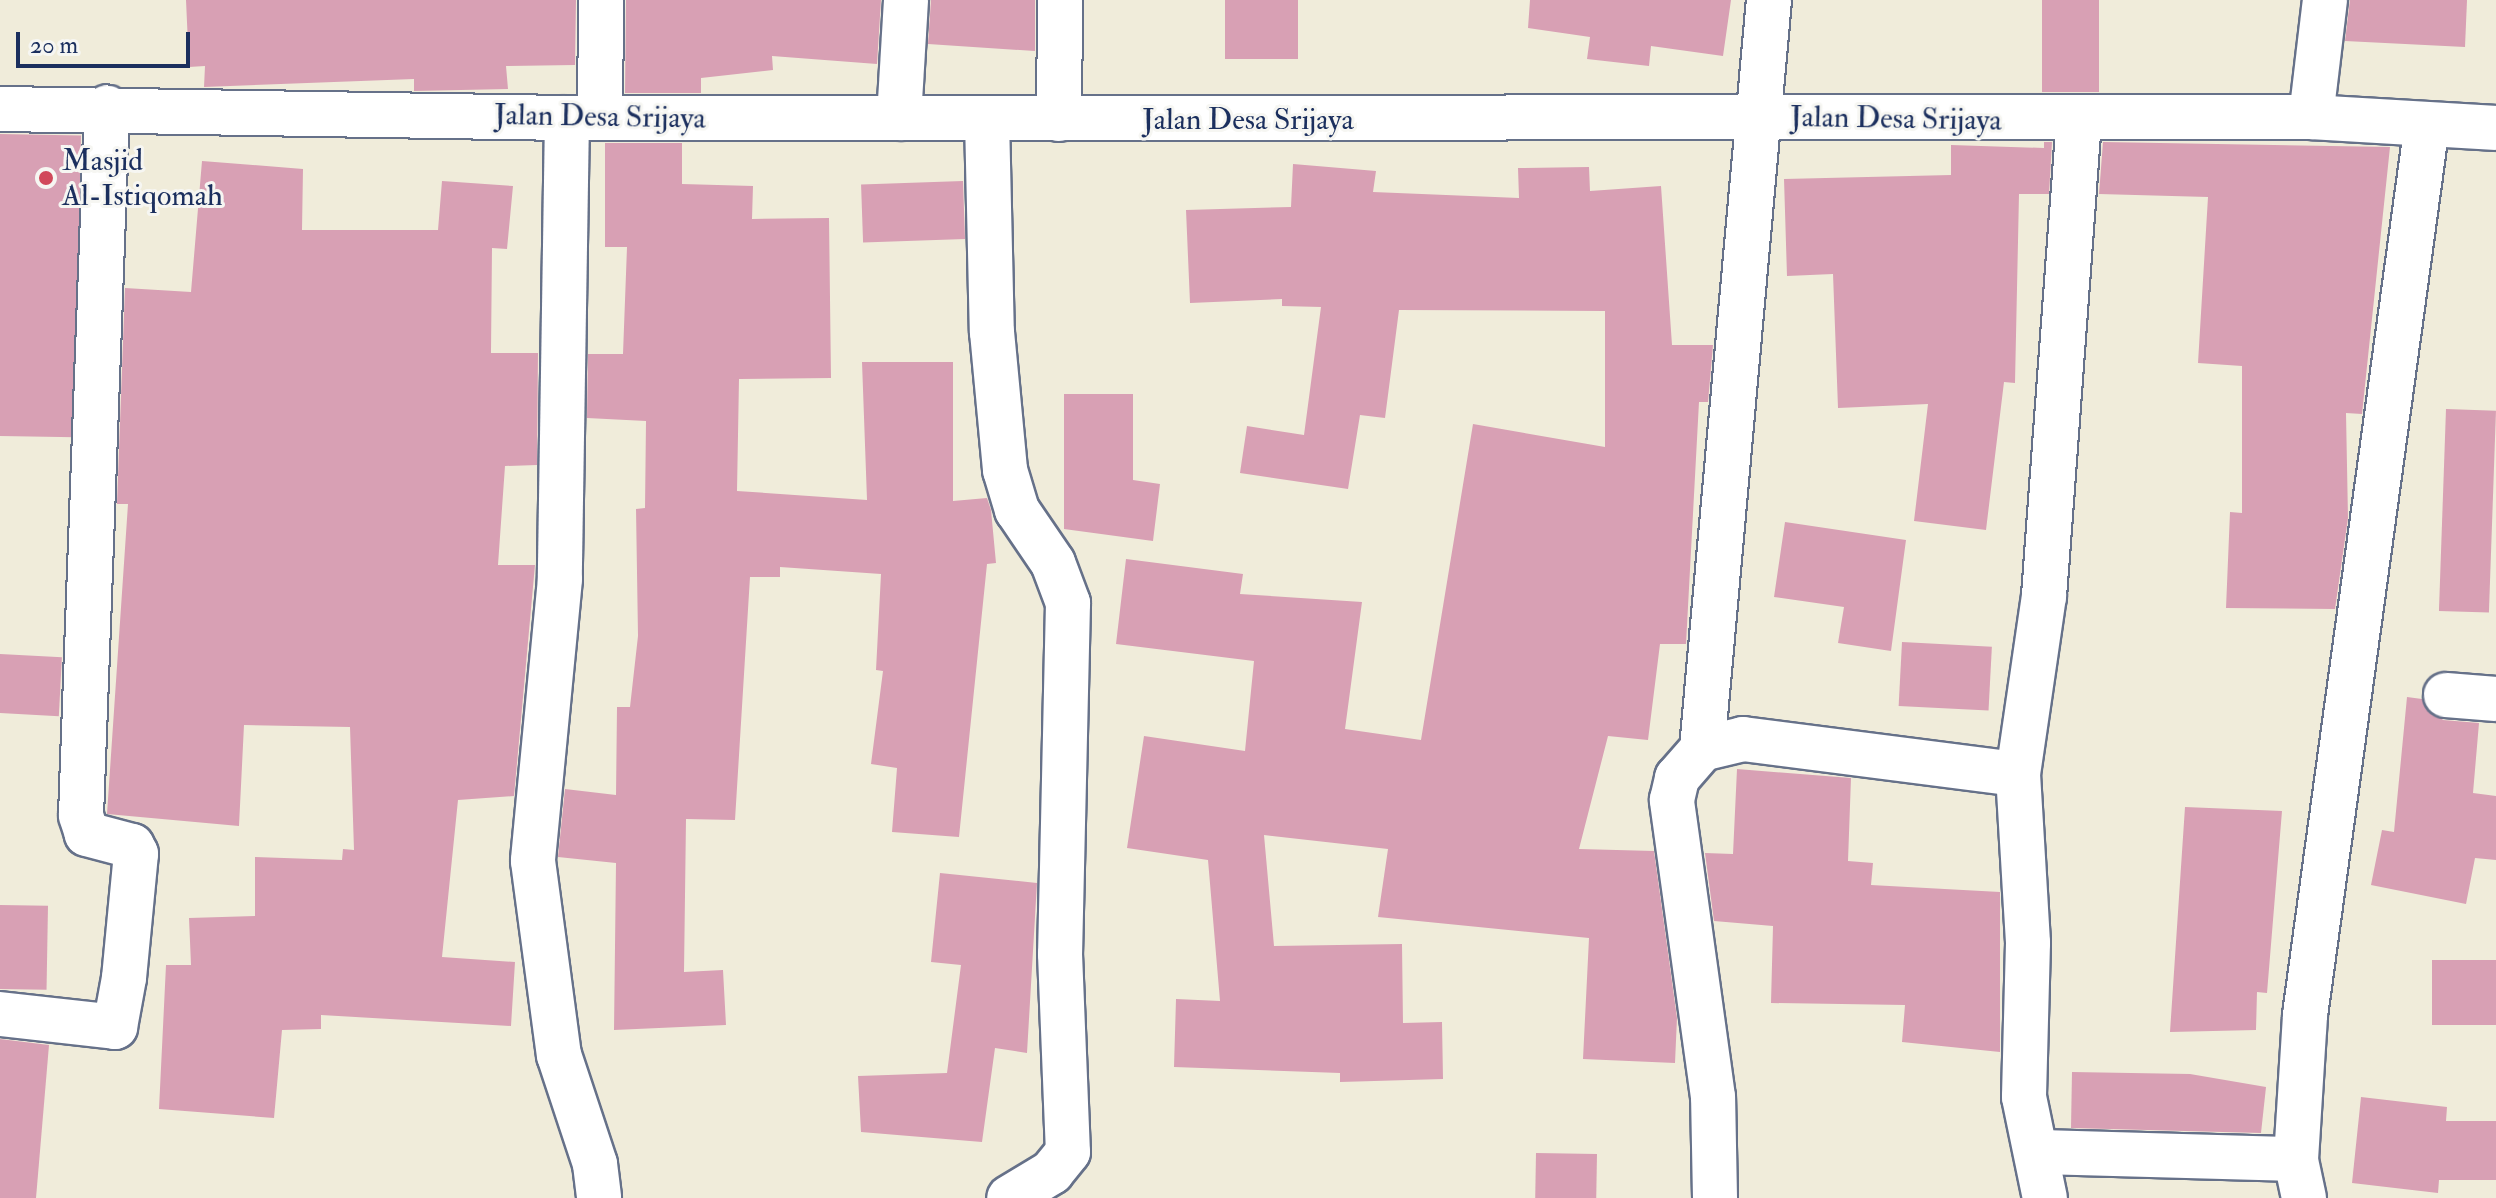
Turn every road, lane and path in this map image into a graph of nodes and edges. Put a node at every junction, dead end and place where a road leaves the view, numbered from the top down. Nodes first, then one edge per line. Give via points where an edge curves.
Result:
1 (601, 0) edge
2 (906, 0) edge
3 (1060, 0) edge
4 (1769, 0) edge
5 (2325, 0) edge
6 (107, 107) junction
7 (0, 109) edge
8 (1764, 117) junction
9 (2311, 117) junction
10 (583, 118) junction
11 (899, 118) junction
12 (987, 119) junction
13 (1059, 119) junction
14 (2079, 121) junction
15 (2427, 124) junction
16 (2496, 128) edge
17 (2446, 695) dead end
18 (2496, 699) edge
19 (1702, 749) junction
20 (2018, 774) junction
21 (0, 1014) edge
22 (2041, 1152) junction
23 (2300, 1179) edge
24 (599, 1198) edge
25 (1009, 1198) edge
26 (1715, 1198) edge
27 (2045, 1198) edge

1 - 10 street
2 - 11 street
3 - 13 street
4 - 8 street
5 - 9 street
6 - 7 street, Jalan Desa Srijaya
6 - 10 street, Jalan Desa Srijaya
6 - 21 street via 81,815 87,834 132,846 136,854 124,978 115,1027
8 - 13 street, Jalan Desa Srijaya
8 - 14 street, Jalan Desa Srijaya
8 - 19 street
9 - 14 street, Jalan Desa Srijaya
9 - 15 street, Jalan Desa Srijaya
10 - 11 street, Jalan Desa Srijaya
10 - 24 street via 560,579 533,861 559,1055 595,1164
11 - 12 street, Jalan Desa Srijaya
12 - 13 street, Jalan Desa Srijaya
12 - 25 street via 992,332 1005,470 1017,510 1058,573 1068,603 1060,954 1068,1152 1052,1172
14 - 20 street via 2044,596
15 - 16 street, Jalan Desa Srijaya
15 - 23 street via 2305,1015
17 - 18 street
19 - 20 street via 1743,739
19 - 26 street via 1677,778 1672,800 1713,1097
20 - 22 street via 2028,943 2024,1097
22 - 23 street
22 - 27 street

